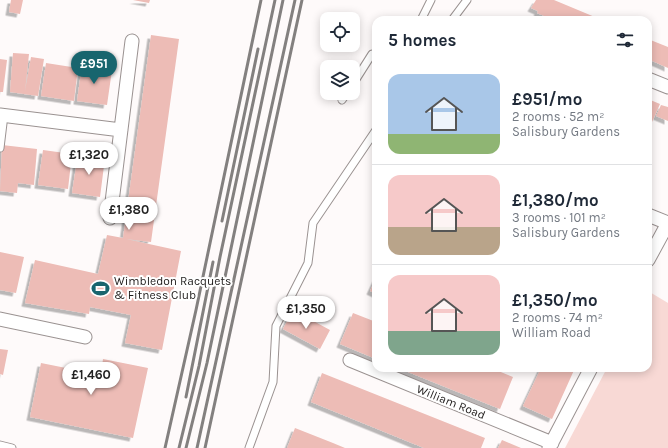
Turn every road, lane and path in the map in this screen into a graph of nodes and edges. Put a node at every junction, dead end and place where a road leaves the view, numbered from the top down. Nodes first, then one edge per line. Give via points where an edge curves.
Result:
1 (431, 0) edge
2 (467, 0) edge
3 (423, 16) edge
4 (455, 16) edge
5 (132, 41) dead end
6 (372, 54) edge
7 (360, 73) edge
8 (652, 81) edge
9 (668, 87) edge
10 (2, 115) edge
11 (121, 130) junction
12 (372, 136) edge
13 (0, 148) edge
14 (652, 217) edge
15 (110, 218) dead end
16 (668, 223) edge
17 (652, 253) edge
18 (0, 319) edge
19 (85, 337) dead end
20 (350, 360) dead end
21 (372, 369) edge
22 (378, 372) edge
23 (589, 372) edge
24 (0, 445) edge
25 (550, 446) edge
26 (12, 448) edge
27 (248, 448) edge

1 - 3 lane
2 - 4 lane
5 - 11 street
6 - 7 lane
8 - 9 street
10 - 11 street
10 - 13 lane
11 - 15 street
12 - 27 lane via 313,223 308,263 276,326 273,382
14 - 16 street
16 - 17 street
18 - 19 street
20 - 21 street, William Road
22 - 25 street, William Road
23 - 25 street
24 - 26 lane

